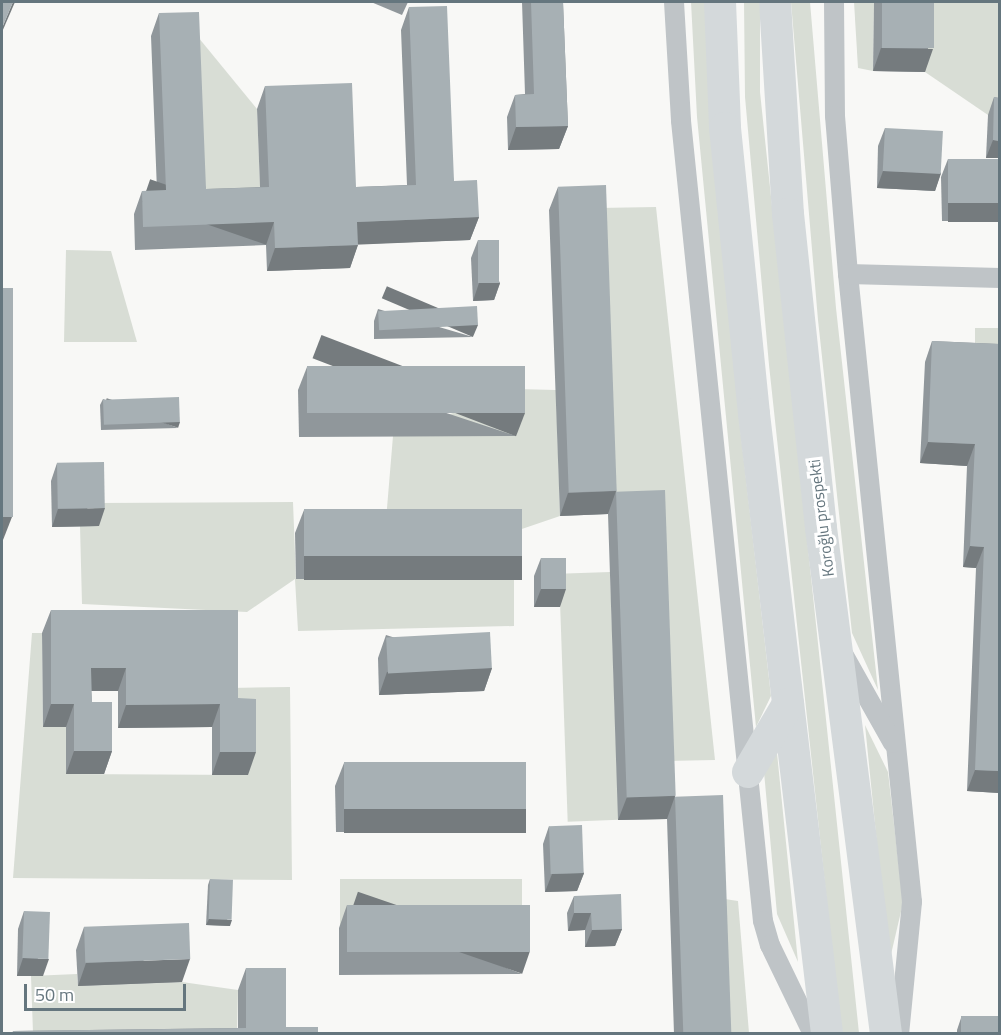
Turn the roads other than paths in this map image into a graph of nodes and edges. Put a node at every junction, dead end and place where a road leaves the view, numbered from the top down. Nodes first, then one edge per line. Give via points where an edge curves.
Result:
1 (674, 2) edge
2 (720, 2) edge
3 (775, 2) edge
4 (834, 2) edge
5 (848, 274) junction
6 (999, 278) edge
7 (837, 643) junction
8 (789, 704) junction
9 (897, 751) junction
10 (748, 772) junction
11 (813, 1034) edge
12 (827, 1034) edge
13 (886, 1034) edge
14 (899, 1034) edge

1 - 10 street via 681,121
2 - 8 main road via 725,128
3 - 7 main road, Koroğlu prospekti via 788,214
4 - 5 street via 835,116
5 - 6 street
5 - 9 street
7 - 9 street
7 - 13 main road, Koroğlu prospekti
8 - 10 main road
8 - 12 main road
9 - 14 street via 912,902
10 - 11 street via 763,921 770,945

